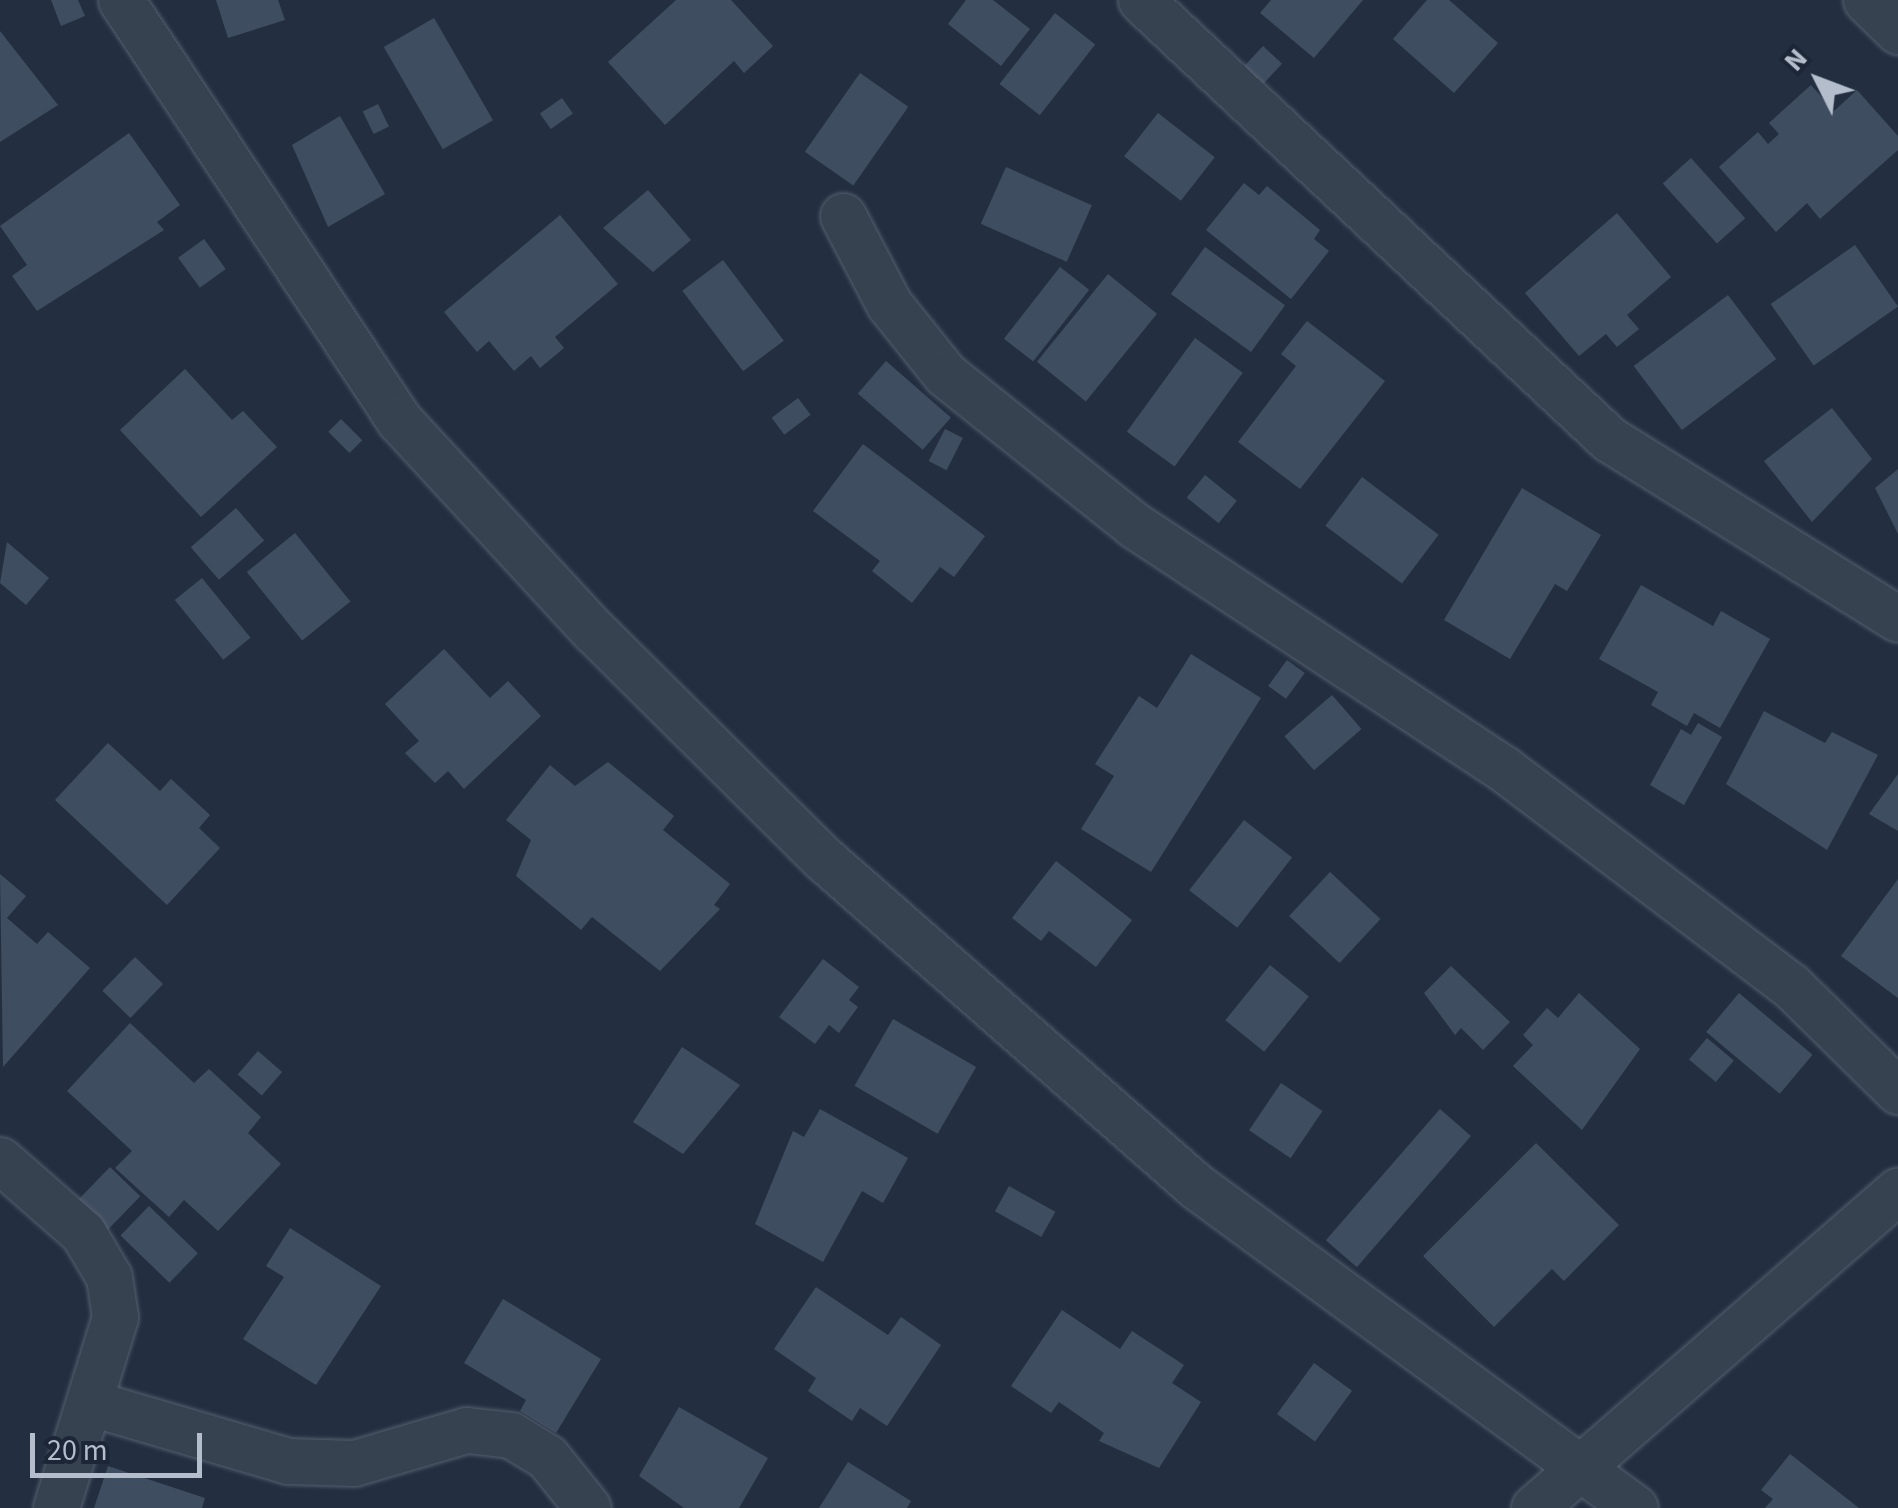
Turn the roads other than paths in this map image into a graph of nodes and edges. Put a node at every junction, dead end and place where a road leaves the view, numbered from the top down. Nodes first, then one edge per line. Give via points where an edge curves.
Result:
1 (121, 0) edge
2 (1141, 0) edge
3 (1866, 0) edge
4 (1898, 31) edge
5 (843, 216) dead end
6 (1898, 619) edge
7 (1898, 1091) edge
8 (0, 1160) edge
9 (1898, 1190) edge
10 (92, 1403) junction
11 (1581, 1466) junction
12 (56, 1508) edge
13 (588, 1508) edge
14 (1534, 1508) edge
15 (1634, 1508) edge

1 - 11 street via 399,420 594,631 825,860 1196,1186
2 - 6 street via 1609,439
3 - 4 street
5 - 7 street via 889,304 945,374 1134,525 1504,768 1790,986
8 - 10 street via 82,1233 109,1277 115,1317
9 - 11 street
10 - 12 street
10 - 13 street via 288,1461 354,1463 466,1430 510,1435 548,1457
11 - 14 street
11 - 15 street

